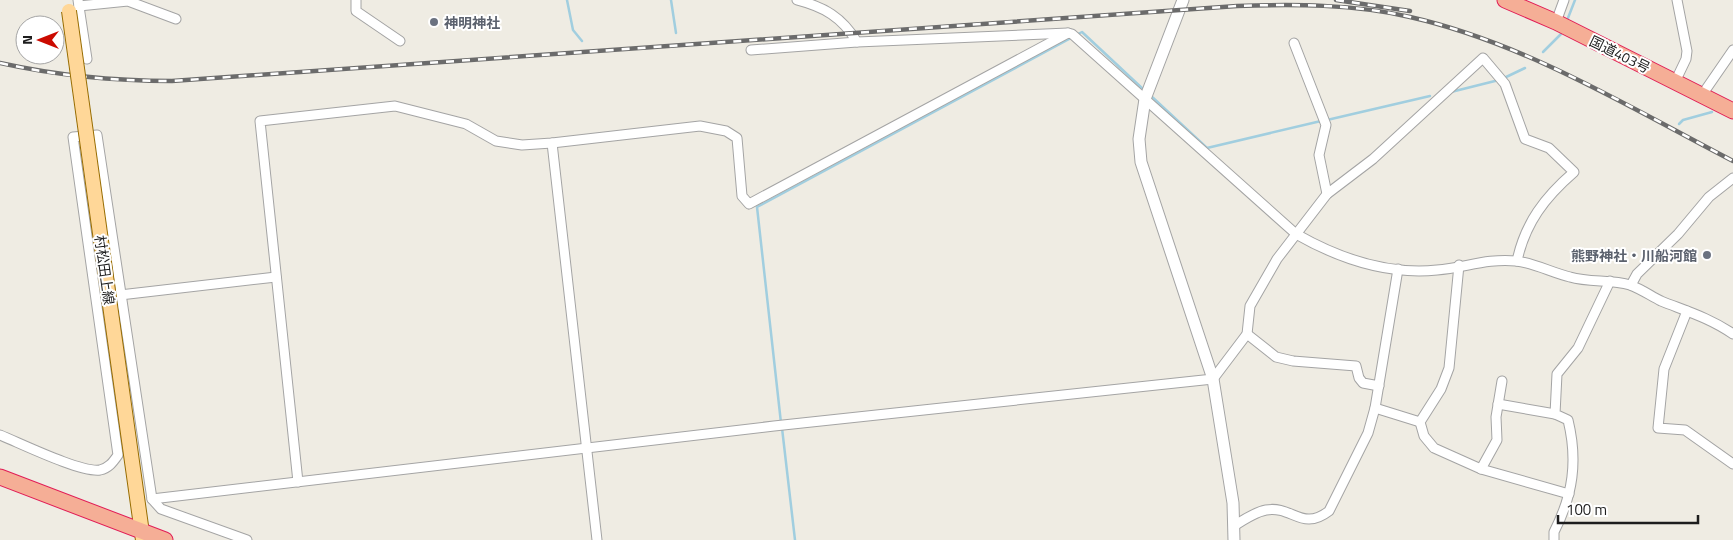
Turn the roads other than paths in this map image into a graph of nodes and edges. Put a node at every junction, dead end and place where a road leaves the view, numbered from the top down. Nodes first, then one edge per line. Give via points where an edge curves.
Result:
1 (356, 0) edge
2 (797, 0) edge
3 (1183, 0) edge
4 (1505, 0) edge
5 (1564, 0) edge
6 (1677, 0) edge
7 (73, 4) edge
8 (176, 19) dead end
9 (1556, 22) junction
10 (1068, 33) junction
11 (400, 41) dead end
12 (857, 42) junction
13 (1294, 43) dead end
14 (751, 50) dead end
15 (1733, 50) edge
16 (87, 58) dead end
17 (1675, 82) junction
18 (1702, 95) junction
19 (1145, 100) junction
20 (1733, 110) edge
21 (552, 144) junction
22 (1733, 178) edge
23 (1327, 194) junction
24 (1296, 234) junction
25 (1517, 261) junction
26 (1459, 265) junction
27 (1398, 269) junction
28 (276, 277) junction
29 (1610, 281) junction
30 (1632, 285) junction
31 (115, 296) junction
32 (1687, 311) junction
33 (1247, 334) junction
34 (1733, 334) edge
35 (1213, 379) junction
36 (1502, 381) dead end
37 (1379, 386) junction
38 (1498, 404) junction
39 (1375, 408) junction
40 (1555, 414) junction
41 (1420, 422) junction
42 (0, 435) edge
43 (588, 449) junction
44 (1733, 464) edge
45 (1481, 469) junction
46 (0, 477) edge
47 (298, 482) junction
48 (1569, 494) junction
49 (152, 499) junction
50 (1234, 526) junction
51 (142, 536) edge
52 (165, 540) edge
53 (248, 540) edge
54 (598, 540) edge
55 (1234, 540) edge
56 (1554, 540) edge

1 - 11 street via 356,11
2 - 12 street via 819,6 840,19
3 - 19 street
4 - 9 highway, 国道403号
5 - 9 street
6 - 17 street via 1687,51
7 - 8 street via 128,1
7 - 16 street
7 - 31 main road, 村松田上線, bridge
9 - 17 highway, 国道403号
10 - 12 street
10 - 19 street
10 - 21 street via 749,204 742,196 736,138 726,131 700,126
12 - 14 street
13 - 23 street via 1326,125 1319,155
15 - 18 street
17 - 18 highway, 国道403号
18 - 20 highway, 国道403号
19 - 24 street
19 - 35 street via 1139,139 1141,162
21 - 28 street via 522,145 496,141 466,124 396,106 260,121
21 - 43 street
22 - 30 street via 1709,197 1678,234 1637,274
23 - 24 street
23 - 25 street via 1374,159 1483,58 1505,84 1525,139 1549,148 1574,172 1545,200 1533,218 1521,241
24 - 27 street via 1346,259
24 - 33 street via 1277,259 1250,306
25 - 26 street via 1484,260
25 - 29 street via 1573,278
26 - 27 street via 1437,270
26 - 41 street via 1449,368
27 - 37 street
28 - 31 street
28 - 47 street
29 - 30 street
29 - 40 street via 1578,348 1557,374
30 - 32 street
31 - 42 street via 97,135 73,137 118,455 111,465 99,470 74,465
31 - 49 street
31 - 51 main road, 村松田上線
32 - 34 street via 1715,321
32 - 44 street via 1664,368 1658,428 1685,430
33 - 35 street
33 - 37 street via 1276,357 1356,366 1363,383
35 - 43 street
35 - 50 street via 1224,435
36 - 38 street
37 - 39 street
38 - 40 street
38 - 45 street via 1498,440
39 - 41 street
39 - 50 street via 1368,433 1328,511 1309,521 1266,510
40 - 48 street via 1568,420 1572,434 1573,483
41 - 45 street via 1424,436 1434,448
43 - 47 street
43 - 54 street
45 - 48 street
46 - 51 highway
47 - 49 street
48 - 56 street
49 - 53 street via 161,509
50 - 55 street
51 - 52 highway

